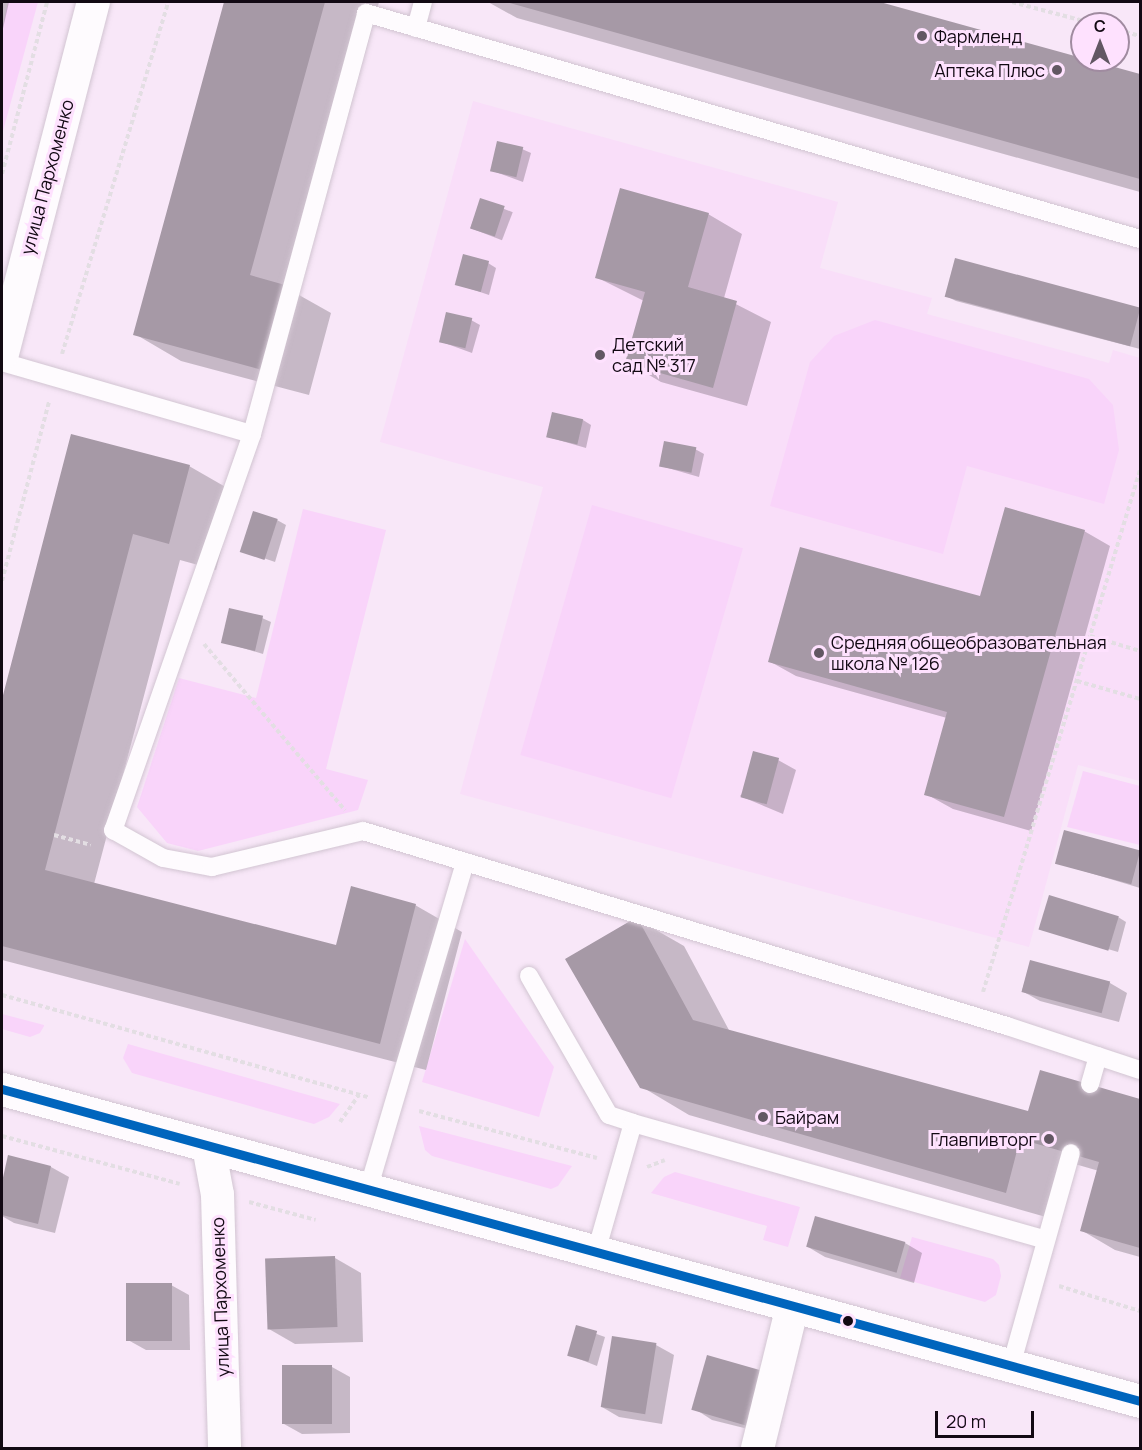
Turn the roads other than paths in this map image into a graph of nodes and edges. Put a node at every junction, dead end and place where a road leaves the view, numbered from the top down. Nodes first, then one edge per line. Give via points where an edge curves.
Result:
1 (93, 2) edge
2 (423, 2) edge
3 (416, 28) junction
4 (1140, 238) edge
5 (2, 353) edge
6 (2, 362) edge
7 (252, 434) junction
8 (465, 862) junction
9 (529, 976) dead end
10 (1098, 1056) junction
11 (1140, 1070) edge
12 (1090, 1084) dead end
13 (2, 1089) edge
14 (633, 1123) junction
15 (208, 1146) junction
16 (1071, 1154) dead end
17 (368, 1190) junction
18 (1046, 1240) junction
19 (596, 1252) junction
20 (792, 1306) junction
21 (1011, 1366) junction
22 (1140, 1401) edge
23 (224, 1449) edge
24 (757, 1449) edge

1 - 5 street, улица Пархоменко
2 - 3 lane
3 - 4 lane
3 - 7 lane via 366,13
6 - 7 lane
7 - 8 lane via 113,830 163,858 212,867 363,831
8 - 10 lane
8 - 17 lane
9 - 14 lane via 609,1115
10 - 11 lane
10 - 12 lane
13 - 15 street
14 - 18 lane
14 - 19 lane
15 - 17 street
15 - 23 street, улица Пархоменко via 217,1194
16 - 18 lane
17 - 19 street
18 - 21 lane
19 - 20 street
20 - 21 street
20 - 24 street
21 - 22 street

